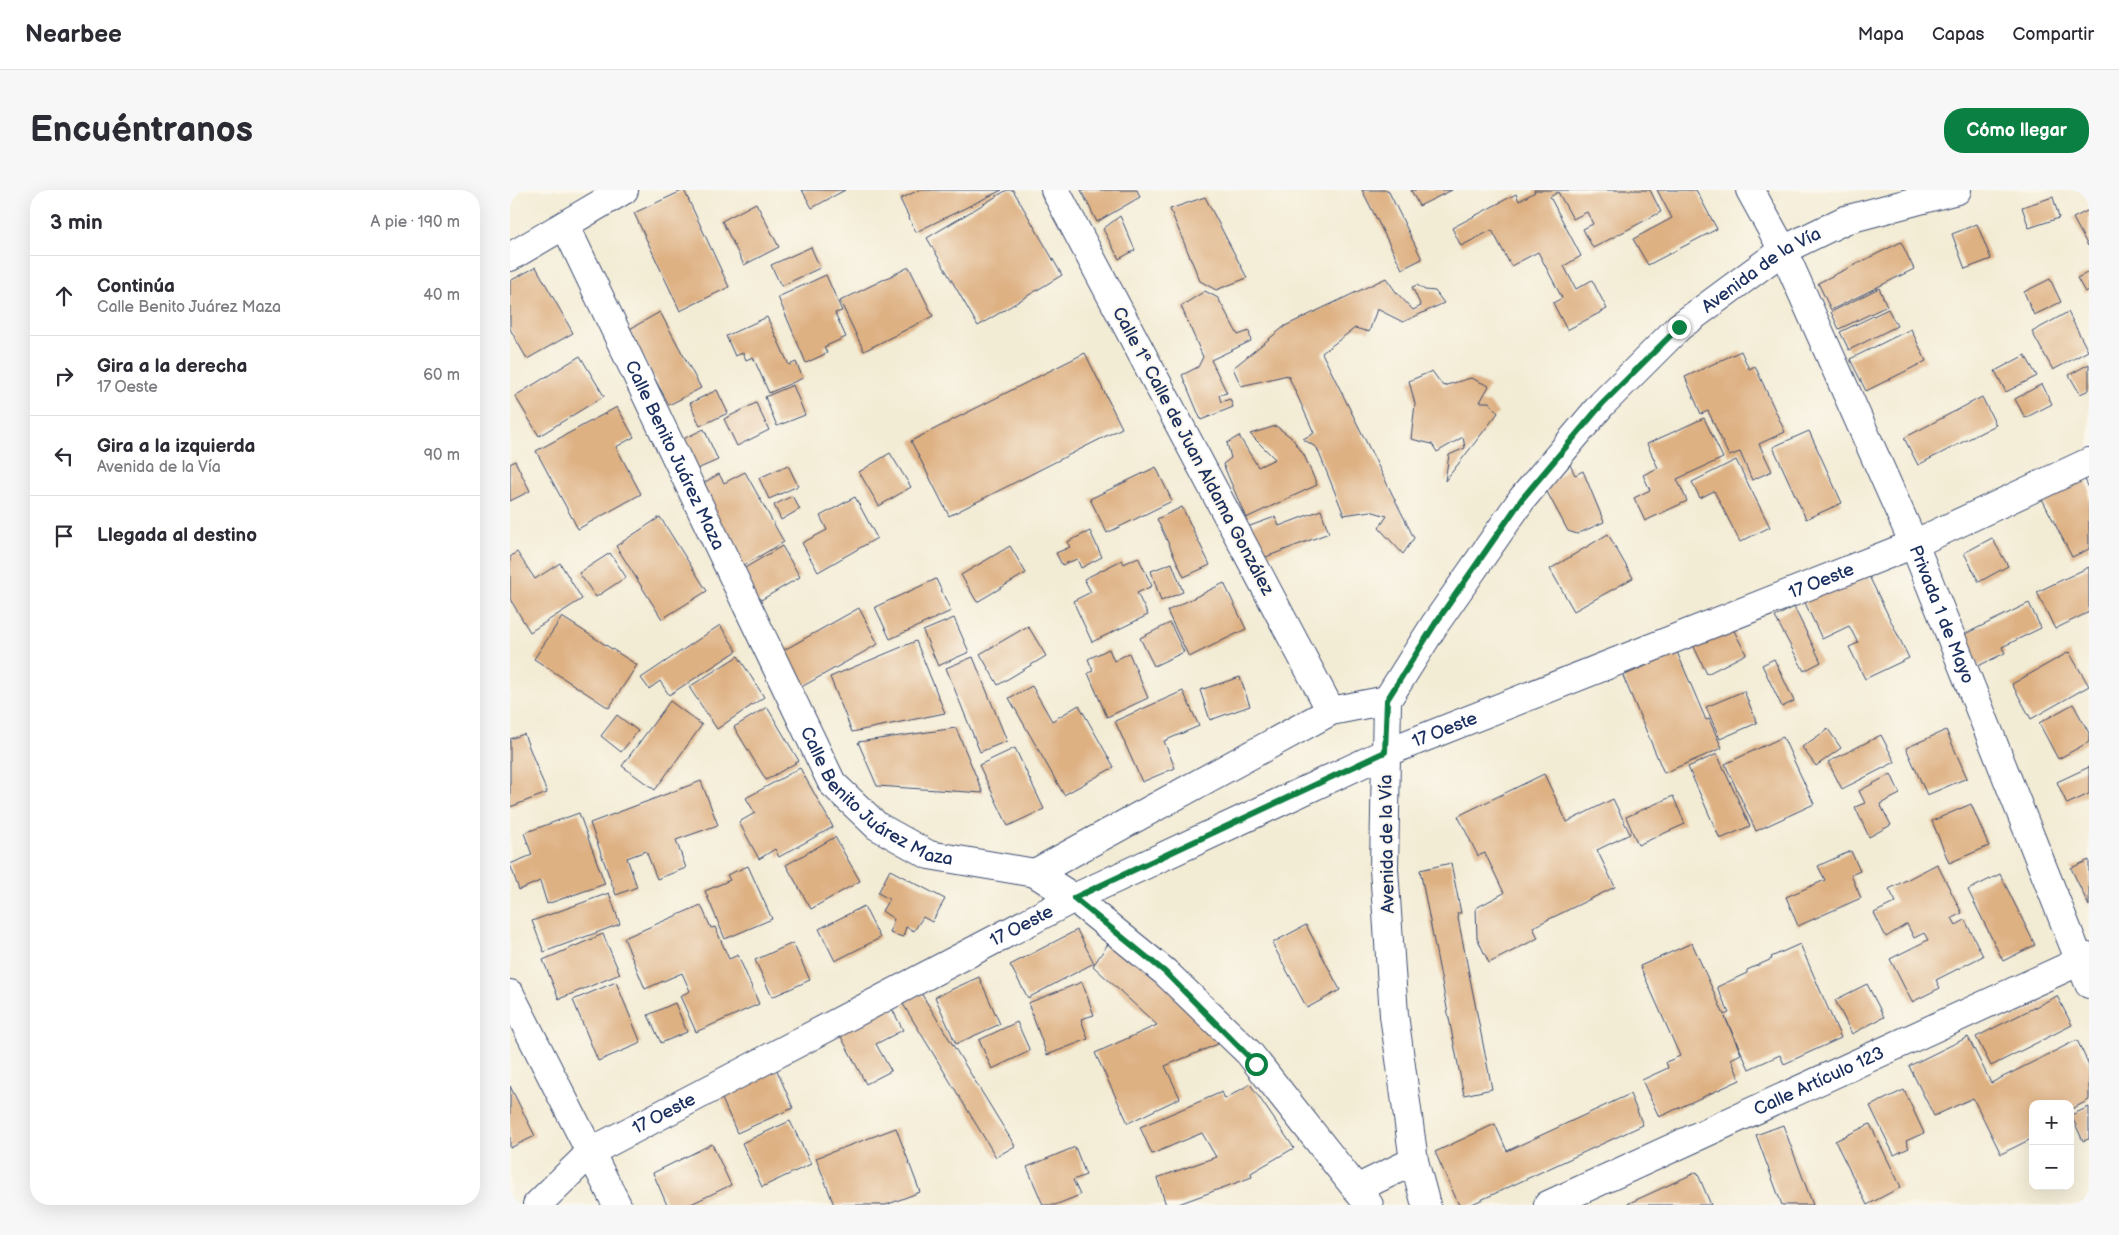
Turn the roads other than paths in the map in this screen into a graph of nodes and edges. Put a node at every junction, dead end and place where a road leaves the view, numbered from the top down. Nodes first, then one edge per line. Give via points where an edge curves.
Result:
1 (624, 190) edge
2 (1055, 190) edge
3 (1750, 190) edge
4 (1957, 190) edge
5 (565, 225) junction
6 (1783, 250) junction
7 (510, 257) edge
8 (2089, 462) edge
9 (1914, 544) junction
10 (1387, 700) junction
11 (1331, 711) junction
12 (1385, 752) junction
13 (1035, 873) junction
14 (1074, 898) junction
15 (2085, 968) edge
16 (510, 994) edge
17 (592, 1151) junction
18 (1414, 1161) junction
19 (1362, 1197) edge
20 (536, 1205) edge
21 (617, 1205) edge
22 (1426, 1205) edge
23 (1548, 1205) edge

1 - 5 street
2 - 11 street, Calle 1ª Calle de Juan Aldama González
3 - 6 street, Privada 1 de Mayo
4 - 6 street, Avenida de la Vía via 1845,220
5 - 7 street
5 - 13 street, Calle Benito Juárez Maza via 832,783 877,826 929,855
6 - 9 street, Privada 1 de Mayo
6 - 10 street, Avenida de la Vía via 1679,327 1602,404 1522,499 1435,624
8 - 9 street, 17 Oeste
9 - 12 street, 17 Oeste
9 - 15 street, Privada 1 de Mayo
10 - 11 street
10 - 12 street, Avenida de la Vía
11 - 13 street
12 - 14 street, 17 Oeste
12 - 18 street, Avenida de la Vía via 1384,869 1394,1015
13 - 14 street, Calle Benito Juárez Maza
14 - 17 street, 17 Oeste
14 - 19 street, Calle Benito Juárez Maza via 1165,972 1249,1053
15 - 23 street, Calle Artículo 123
16 - 17 street
17 - 20 street, 17 Oeste
17 - 21 street
18 - 19 street
18 - 22 street, Avenida de la Vía

